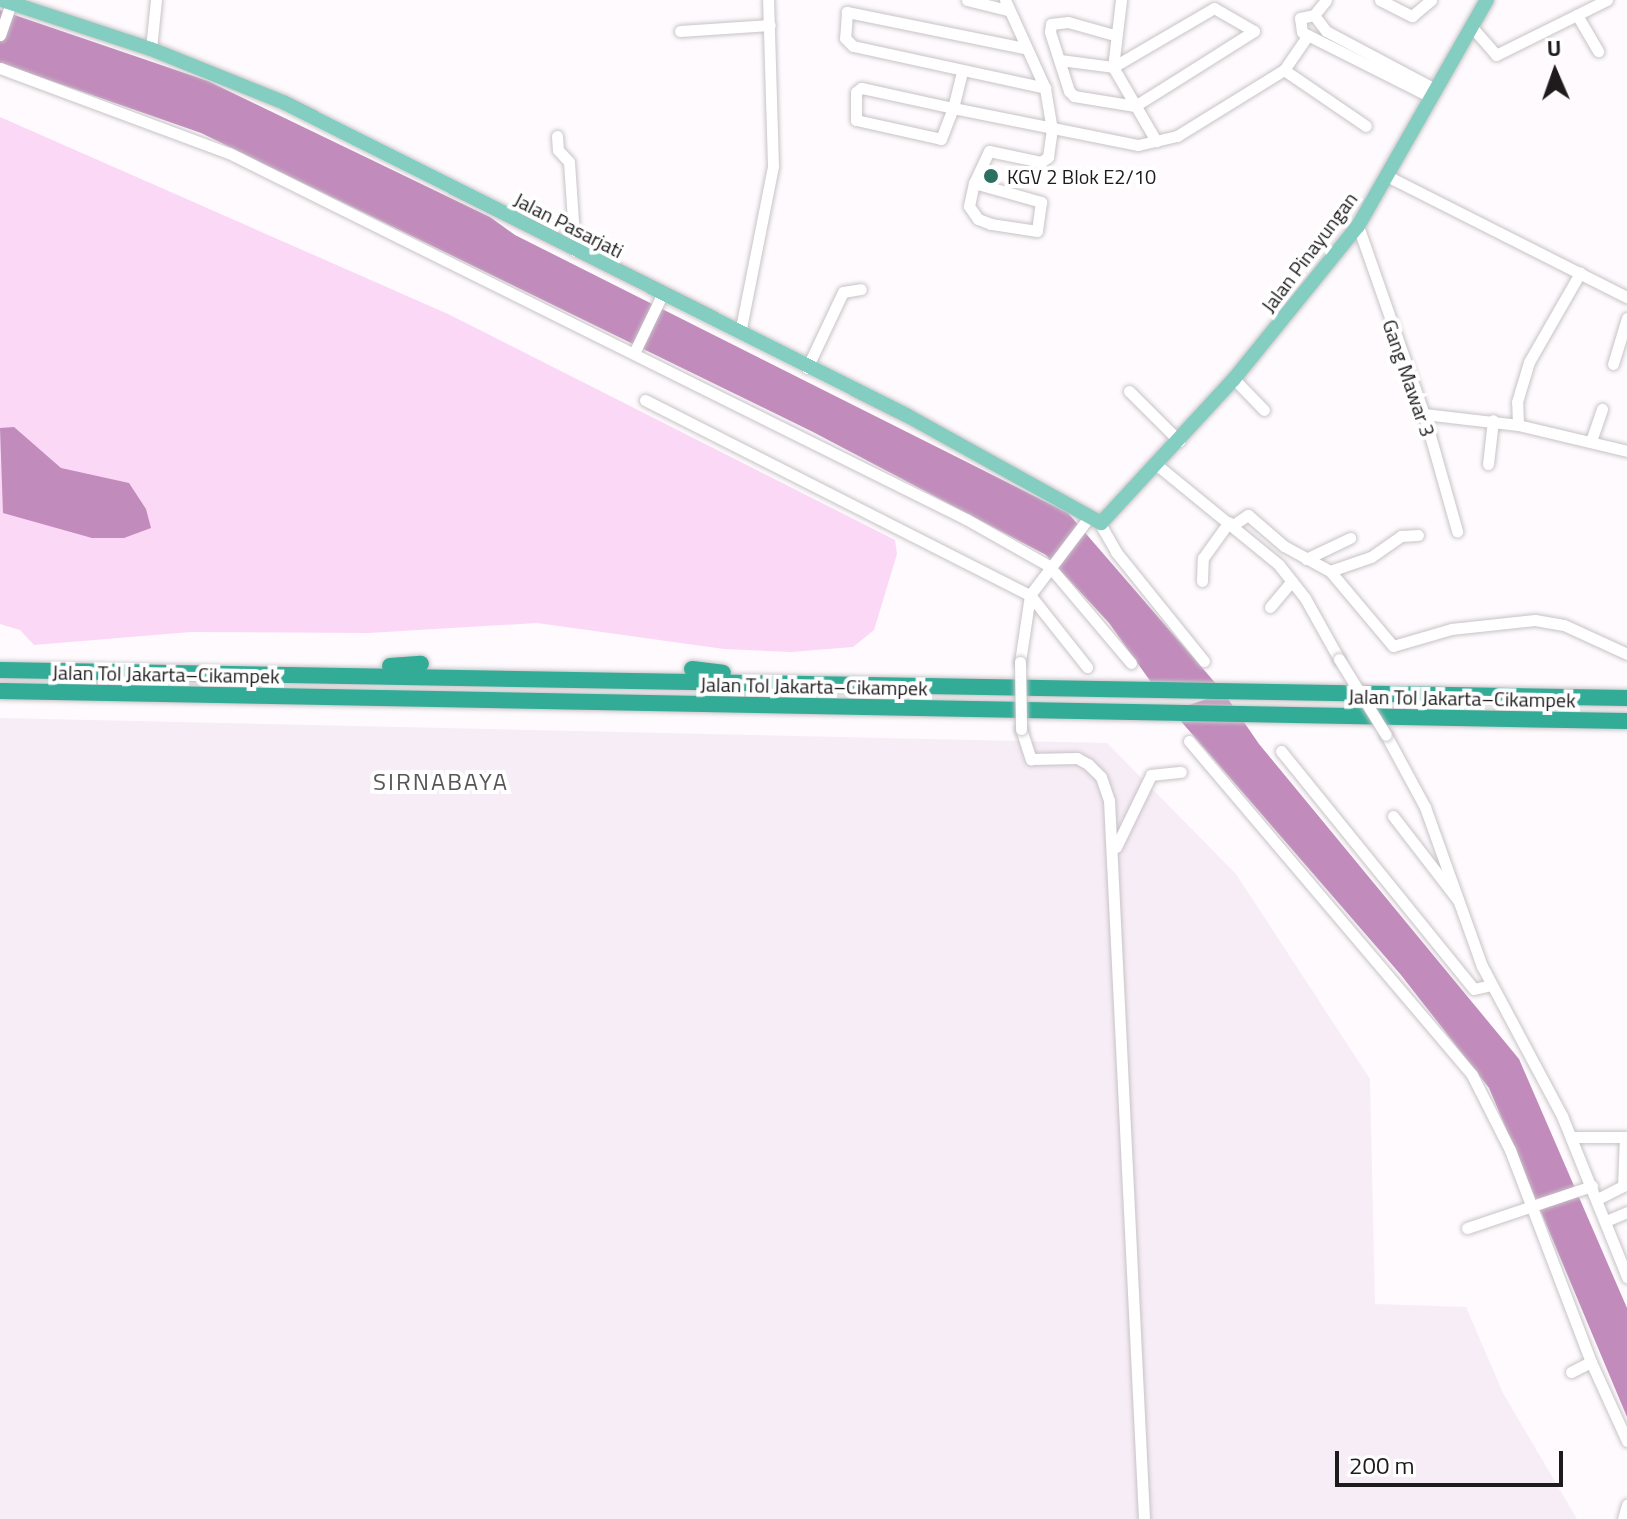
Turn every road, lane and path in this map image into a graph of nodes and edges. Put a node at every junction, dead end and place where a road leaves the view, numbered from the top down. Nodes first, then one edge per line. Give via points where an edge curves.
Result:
1 (156, 0) edge
2 (768, 0) edge
3 (967, 0) edge
4 (1121, 0) edge
5 (1326, 0) edge
6 (1380, 0) edge
7 (1431, 0) edge
8 (1487, 0) edge
9 (1607, 0) edge
10 (11, 4) edge
11 (1588, 4) edge
12 (1006, 5) edge
13 (1314, 15) junction
14 (1577, 15) junction
15 (770, 25) junction
16 (1471, 26) junction
17 (680, 31) dead end
18 (0, 35) edge
19 (1114, 35) junction
20 (1308, 35) junction
21 (1328, 38) junction
22 (1024, 48) junction
23 (151, 49) junction
24 (1598, 51) dead end
25 (1060, 60) junction
26 (1113, 67) junction
27 (0, 68) edge
28 (1284, 70) junction
29 (962, 72) junction
30 (1045, 88) junction
31 (1433, 93) junction
32 (1135, 106) junction
33 (953, 108) junction
34 (1366, 126) dead end
35 (1052, 130) junction
36 (557, 136) dead end
37 (1156, 141) junction
38 (1387, 176) junction
39 (974, 183) junction
40 (1358, 226) junction
41 (575, 251) junction
42 (1580, 273) junction
43 (861, 289) dead end
44 (1627, 297) edge
45 (660, 300) junction
46 (1627, 318) edge
47 (740, 333) junction
48 (637, 345) junction
49 (1613, 364) dead end
50 (807, 368) junction
51 (1234, 379) junction
52 (1129, 391) dead end
53 (645, 400) dead end
54 (1602, 409) dead end
55 (1264, 410) dead end
56 (1424, 414) junction
57 (1493, 420) junction
58 (1518, 425) junction
59 (1179, 441) junction
60 (1591, 441) junction
61 (1627, 451) edge
62 (1488, 464) dead end
63 (1157, 465) junction
64 (1093, 521) junction
65 (1231, 523) junction
66 (1457, 531) dead end
67 (1418, 535) dead end
68 (1350, 538) dead end
69 (1306, 559) junction
70 (1051, 563) junction
71 (1330, 571) junction
72 (1202, 581) dead end
73 (1292, 581) junction
74 (1030, 595) junction
75 (1270, 607) dead end
76 (1627, 654) edge
77 (1204, 661) dead end
78 (1131, 663) dead end
79 (421, 664) dead end
80 (1087, 667) dead end
81 (692, 669) dead end
82 (0, 670) edge
83 (297, 674) junction
84 (781, 683) junction
85 (0, 691) edge
86 (1627, 698) edge
87 (1627, 721) edge
88 (1189, 741) dead end
89 (1281, 751) dead end
90 (1181, 772) dead end
91 (1393, 816) dead end
92 (1114, 852) junction
93 (1459, 901) junction
94 (1491, 985) junction
95 (1626, 1133) edge
96 (1571, 1137) junction
97 (1587, 1188) junction
98 (1598, 1199) junction
99 (1538, 1206) junction
100 (1627, 1212) edge
101 (1606, 1221) junction
102 (1467, 1228) dead end
103 (1624, 1262) edge
104 (1627, 1277) edge
105 (1591, 1362) junction
106 (1571, 1372) dead end
107 (1627, 1441) edge
108 (1627, 1505) edge
109 (1144, 1519) edge
110 (1623, 1519) edge

1 - 23 street
2 - 15 street
3 - 12 street
4 - 19 street
5 - 13 street
6 - 7 street via 1412,16
8 - 16 main road, Jalan Pinayungan
9 - 11 street
10 - 18 street
10 - 23 main road, Jalan Pasarjati
11 - 14 street
12 - 22 street
13 - 20 street via 1304,15 1299,23
13 - 21 street
14 - 16 street via 1496,55
14 - 24 street
15 - 17 street
15 - 47 street via 773,166
16 - 31 main road, Jalan Pinayungan
19 - 25 street via 1054,21 1050,32
19 - 26 street
20 - 21 street
20 - 28 street
21 - 31 street
22 - 29 street via 847,12 846,43
22 - 30 street
23 - 41 main road, Jalan Pasarjati via 271,97
25 - 26 street
25 - 32 street via 1074,96
26 - 32 street
26 - 32 street via 1214,8 1253,27 1252,34
27 - 48 street via 229,153 469,276
28 - 34 street
28 - 37 street via 1177,136
29 - 30 street
29 - 33 street
30 - 35 street
31 - 38 main road, Jalan Pinayungan
32 - 37 street
33 - 33 street via 941,139 856,120 856,92 861,88
33 - 35 street
35 - 37 street via 1118,143
35 - 39 street via 1045,161 989,151
36 - 41 street via 558,150 569,162
38 - 40 main road, Jalan Pinayungan
38 - 42 street
39 - 39 street via 969,206 978,219 1037,231 1041,202
40 - 51 main road, Jalan Pinayungan
40 - 56 street, Gang Mawar 3
41 - 45 main road, Jalan Pasarjati
42 - 44 street
42 - 58 street via 1529,362 1517,402
43 - 50 street via 843,292
45 - 47 main road, Jalan Pasarjati
45 - 48 street
46 - 49 street
47 - 50 main road, Jalan Pasarjati
48 - 70 street
50 - 64 main road, Jalan Pasarjati via 908,416
51 - 55 street
51 - 59 main road, Jalan Pinayungan
52 - 59 street
53 - 74 street
54 - 60 street
56 - 57 street
56 - 66 street, Gang Mawar 3
57 - 58 street
57 - 62 street
58 - 60 street
59 - 63 main road, Jalan Pinayungan
60 - 61 street
63 - 64 main road, Jalan Pinayungan
63 - 65 street
64 - 70 street
64 - 77 street
65 - 69 street via 1248,515
65 - 72 street via 1203,558
65 - 73 street
67 - 71 street via 1401,536 1371,557
68 - 69 street
69 - 71 street
70 - 74 street
70 - 78 street
71 - 76 street via 1393,646 1451,629 1535,620 1564,625
73 - 75 street
73 - 93 street, bridge via 1425,807
74 - 80 street
74 - 92 street, bridge via 1020,662 1021,729 1031,759 1077,758 1099,773 1109,800
79 - 83 highway
81 - 84 highway
82 - 83 highway, Jalan Tol Jakarta–Cikampek
83 - 84 highway, Jalan Tol Jakarta–Cikampek
84 - 86 highway, Jalan Tol Jakarta–Cikampek
85 - 87 highway, Jalan Tol Jakarta–Cikampek
88 - 99 street via 1472,1075
89 - 94 street via 1474,989
90 - 92 street via 1156,773 1147,780
91 - 93 street
92 - 109 street
93 - 94 street
94 - 96 street
95 - 96 street
95 - 98 street via 1623,1186
96 - 97 street
97 - 98 street
97 - 99 street
98 - 101 street
99 - 102 street
99 - 105 street
100 - 101 street
101 - 103 street
103 - 104 street
105 - 106 street
105 - 107 street
108 - 110 street

